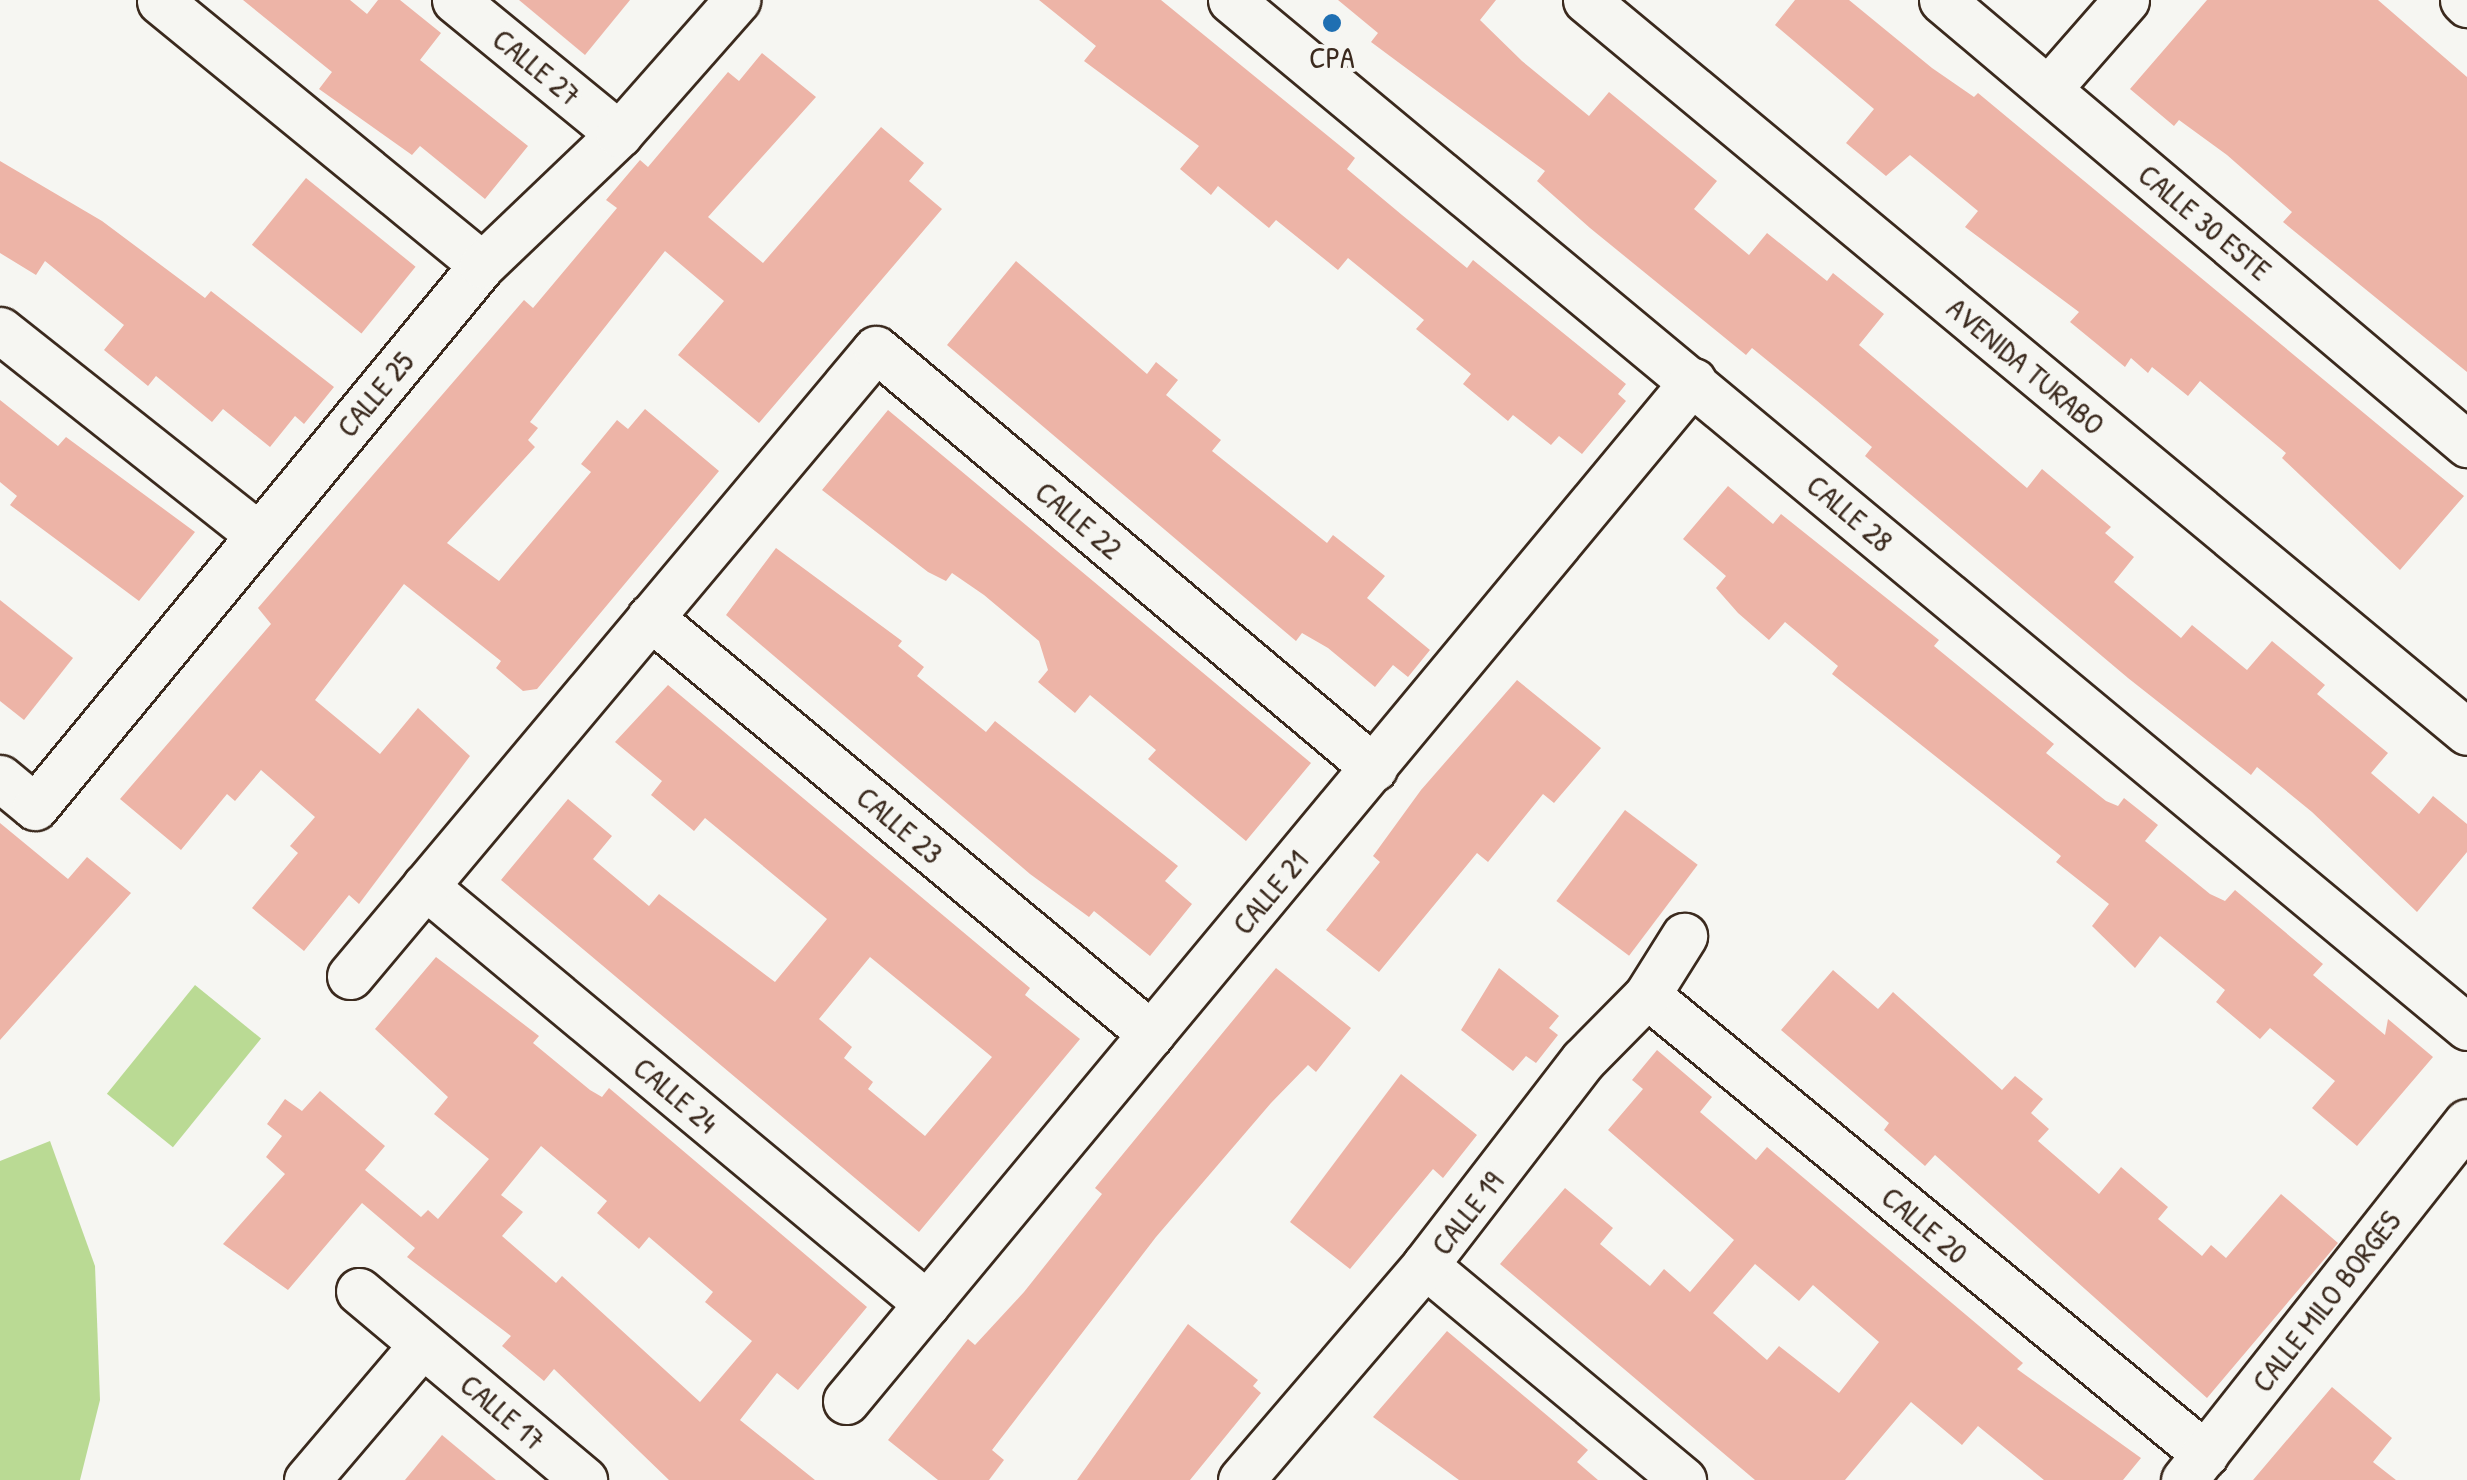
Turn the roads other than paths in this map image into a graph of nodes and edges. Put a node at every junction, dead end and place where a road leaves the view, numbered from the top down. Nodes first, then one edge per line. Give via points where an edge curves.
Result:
1 (454, 0) edge
2 (738, 0) edge
3 (1586, 0) edge
4 (1942, 0) edge
5 (2126, 0) edge
6 (160, 1) edge
7 (1237, 2) edge
8 (2049, 88) junction
9 (619, 134) junction
10 (482, 265) junction
11 (0, 330) edge
12 (1693, 380) junction
13 (2467, 444) edge
14 (257, 534) junction
15 (650, 616) junction
16 (2467, 732) edge
17 (1374, 768) junction
18 (0, 778) edge
19 (425, 886) junction
20 (1684, 936) dead end
21 (350, 976) dead end
22 (1647, 995) junction
23 (2467, 1027) edge
24 (1151, 1034) junction
25 (2467, 1122) edge
26 (1425, 1266) junction
27 (359, 1292) dead end
28 (927, 1304) junction
29 (422, 1344) junction
30 (846, 1401) dead end
31 (2194, 1467) edge
32 (307, 1480) edge
33 (584, 1480) edge
34 (1240, 1480) edge
35 (1683, 1480) edge

1 - 9 street, CALLE 27
2 - 9 street, CALLE 25
3 - 16 street, AVENIDA TURABO
4 - 8 street, CALLE 30 ESTE
5 - 8 street
6 - 10 street
7 - 12 street, CALLE 28
8 - 13 street, CALLE 30 ESTE
9 - 10 street, CALLE 25
10 - 14 street, CALLE 25
11 - 14 street
12 - 17 street, CALLE 21
12 - 23 street, CALLE 28
14 - 18 street, CALLE 25 via 35,807
15 - 17 street, CALLE 22 via 876,350
15 - 19 street
15 - 24 street, CALLE 23
17 - 24 street, CALLE 21
19 - 21 street
19 - 28 street, CALLE 24
20 - 22 street, CALLE 19
22 - 26 street, CALLE 19 via 1583,1060
22 - 31 street, CALLE 20
24 - 28 street, CALLE 21
25 - 31 street, CALLE MILO BORGES
26 - 34 street
26 - 35 street, CALLE 19
27 - 29 street, CALLE 17
28 - 30 street, CALLE 21
29 - 32 street
29 - 33 street, CALLE 17

